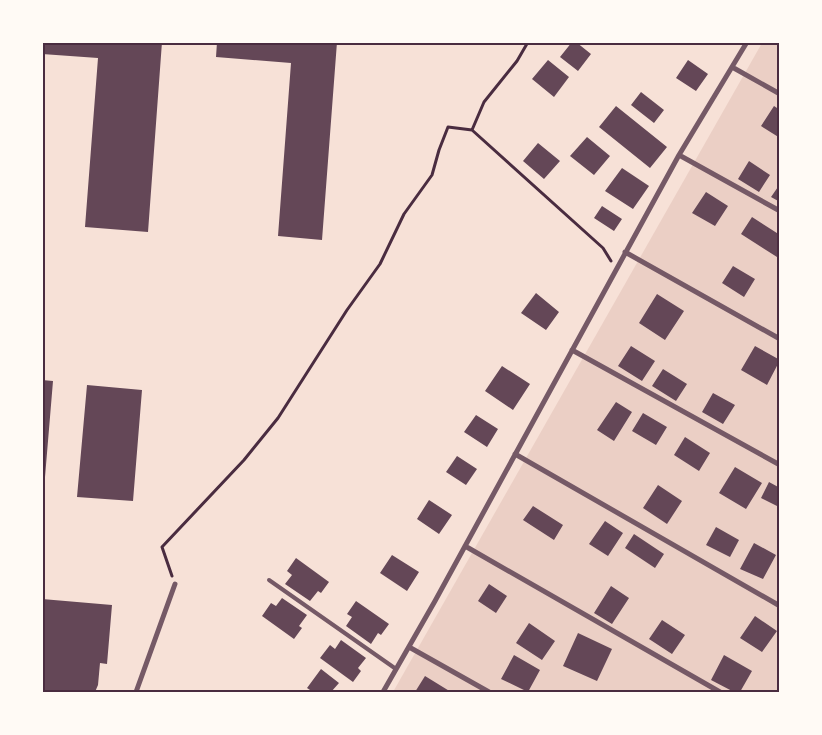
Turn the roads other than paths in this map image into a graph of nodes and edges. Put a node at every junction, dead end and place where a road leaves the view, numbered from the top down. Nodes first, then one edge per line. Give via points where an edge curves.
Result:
1 (747, 42) edge
2 (732, 67) junction
3 (780, 94) edge
4 (679, 155) junction
5 (780, 211) edge
6 (626, 252) junction
7 (780, 340) edge
8 (572, 350) junction
9 (515, 454) junction
10 (780, 465) edge
11 (465, 546) junction
12 (269, 580) dead end
13 (175, 584) road end
14 (780, 606) edge
15 (409, 647) junction
16 (396, 669) junction
17 (136, 692) edge
18 (383, 692) edge
19 (489, 692) edge
20 (720, 692) edge

1 - 2 street
2 - 3 street
2 - 4 street
4 - 5 street
4 - 6 street
6 - 7 street
6 - 8 street
8 - 9 street
8 - 10 street
9 - 11 street
9 - 14 street
11 - 15 street
11 - 20 street
12 - 16 lane
13 - 17 street
15 - 16 street
15 - 19 street
16 - 18 street

